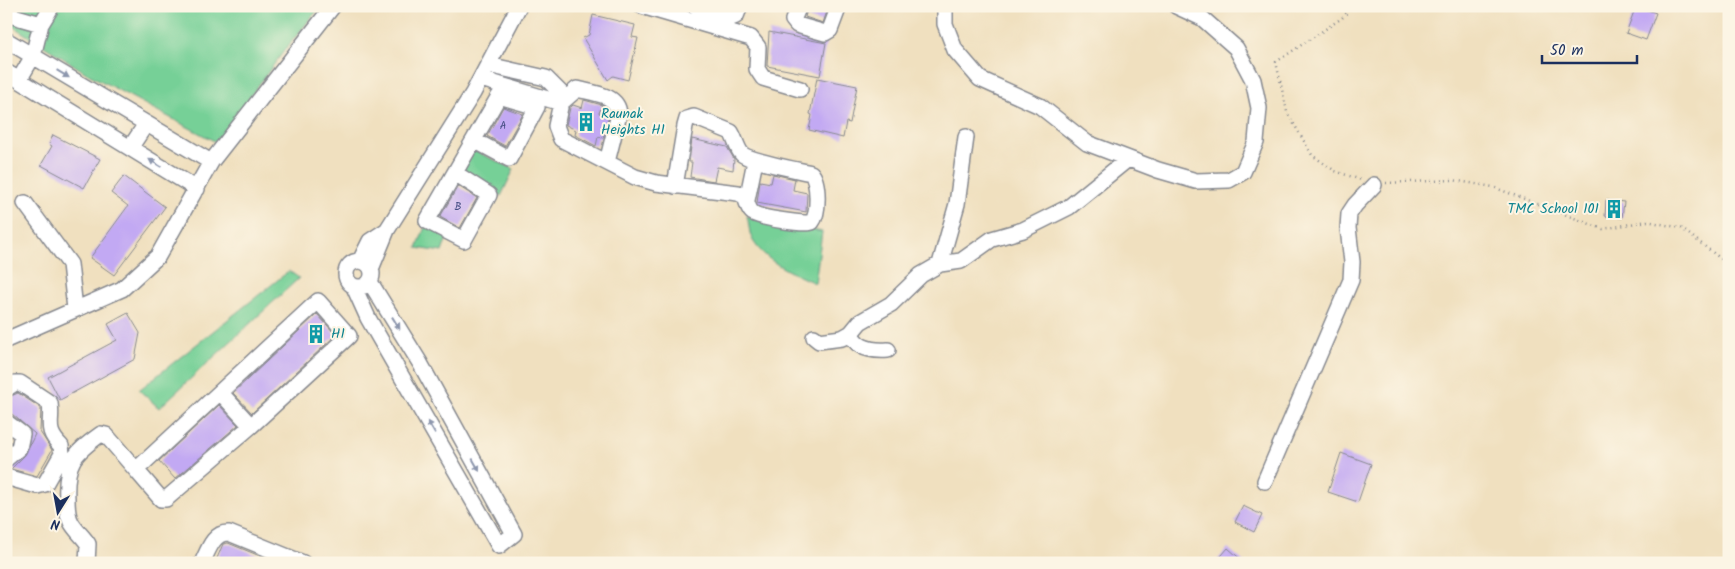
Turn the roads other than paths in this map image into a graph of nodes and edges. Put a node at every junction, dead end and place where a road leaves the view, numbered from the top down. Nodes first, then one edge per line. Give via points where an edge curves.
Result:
1 (52, 6) edge
2 (332, 6) edge
3 (520, 6) edge
4 (642, 6) edge
5 (740, 6) edge
6 (799, 6) edge
7 (839, 6) edge
8 (945, 6) edge
9 (1176, 6) edge
10 (693, 11) edge
11 (6, 14) edge
12 (41, 24) junction
13 (6, 40) edge
14 (33, 56) junction
15 (488, 65) junction
16 (6, 72) edge
17 (481, 79) junction
18 (19, 80) junction
19 (800, 89) dead end
20 (473, 93) junction
21 (564, 100) junction
22 (494, 104) junction
23 (146, 124) junction
24 (966, 137) dead end
25 (474, 140) junction
26 (130, 148) junction
27 (440, 149) junction
28 (1128, 159) junction
29 (755, 161) junction
30 (211, 162) junction
31 (607, 162) junction
32 (1374, 185) road end
33 (675, 186) junction
34 (197, 189) junction
35 (747, 200) junction
36 (25, 202) dead end
37 (940, 264) junction
38 (367, 270) junction
39 (354, 287) junction
40 (75, 309) junction
41 (851, 333) junction
42 (814, 337) dead end
43 (6, 340) edge
44 (888, 350) dead end
45 (6, 389) edge
46 (220, 392) junction
47 (6, 422) edge
48 (251, 426) junction
49 (6, 459) edge
50 (136, 470) junction
51 (6, 477) edge
52 (1265, 481) dead end
53 (87, 563) edge
54 (202, 563) edge
55 (303, 563) edge

1 - 12 street
2 - 30 street
3 - 15 street
4 - 10 street
5 - 10 street via 736,16 731,18
6 - 7 street via 793,20 797,25 825,33 830,30
8 - 28 street via 945,24 955,50 980,78 1040,106 1087,143
9 - 28 street via 1202,18 1236,48 1253,80 1259,108 1256,142 1243,172 1229,180 1196,180
10 - 19 street via 752,38 758,47 757,69 763,78
11 - 12 street
12 - 14 street
13 - 14 street
14 - 18 street
14 -> 23 street
15 - 17 street
15 - 21 street via 546,78
16 - 18 street
17 - 20 street
17 - 21 street
18 - 26 street
20 - 22 street
20 - 27 street
21 - 31 street via 556,126 561,139
21 - 31 street via 577,89 609,98 618,106 619,114
22 - 25 street
22 - 25 street via 499,96 536,107 509,159
23 - 26 street
23 - 30 street
24 - 37 street via 957,204
25 - 27 street via 458,167
34 -> 26 street
27 - 38 street via 387,230
28 - 37 street via 1069,207 1024,230 992,239 961,261
29 - 33 street via 742,154 731,132 691,117 685,126
29 - 35 street
29 - 35 street via 811,173 816,179 816,216 812,222 804,224 755,214
30 - 34 street
31 - 33 street via 625,174
32 - 52 street via 1349,214 1350,280
33 - 35 street via 738,193
34 - 40 street via 158,256 122,288
36 - 40 street via 70,264
37 - 41 street via 921,275 892,304 860,322
38 - 39 street via 362,287
38 - 39 street via 348,265 345,273 347,282
38 -> 39 street via 514,534 499,546 373,327
40 - 43 street
41 - 42 street via 842,338 819,341
41 - 44 street via 853,340 862,347 874,351
45 - 51 street via 20,383 50,403 48,424 62,454 45,484 37,486
46 - 48 street
46 - 48 street via 321,301 350,338
46 - 50 street
47 - 49 street via 22,434 19,448
48 - 50 street via 164,500
50 - 53 street via 104,434 84,446 73,458 67,471 68,512 71,523 88,544
54 - 55 street via 222,532

